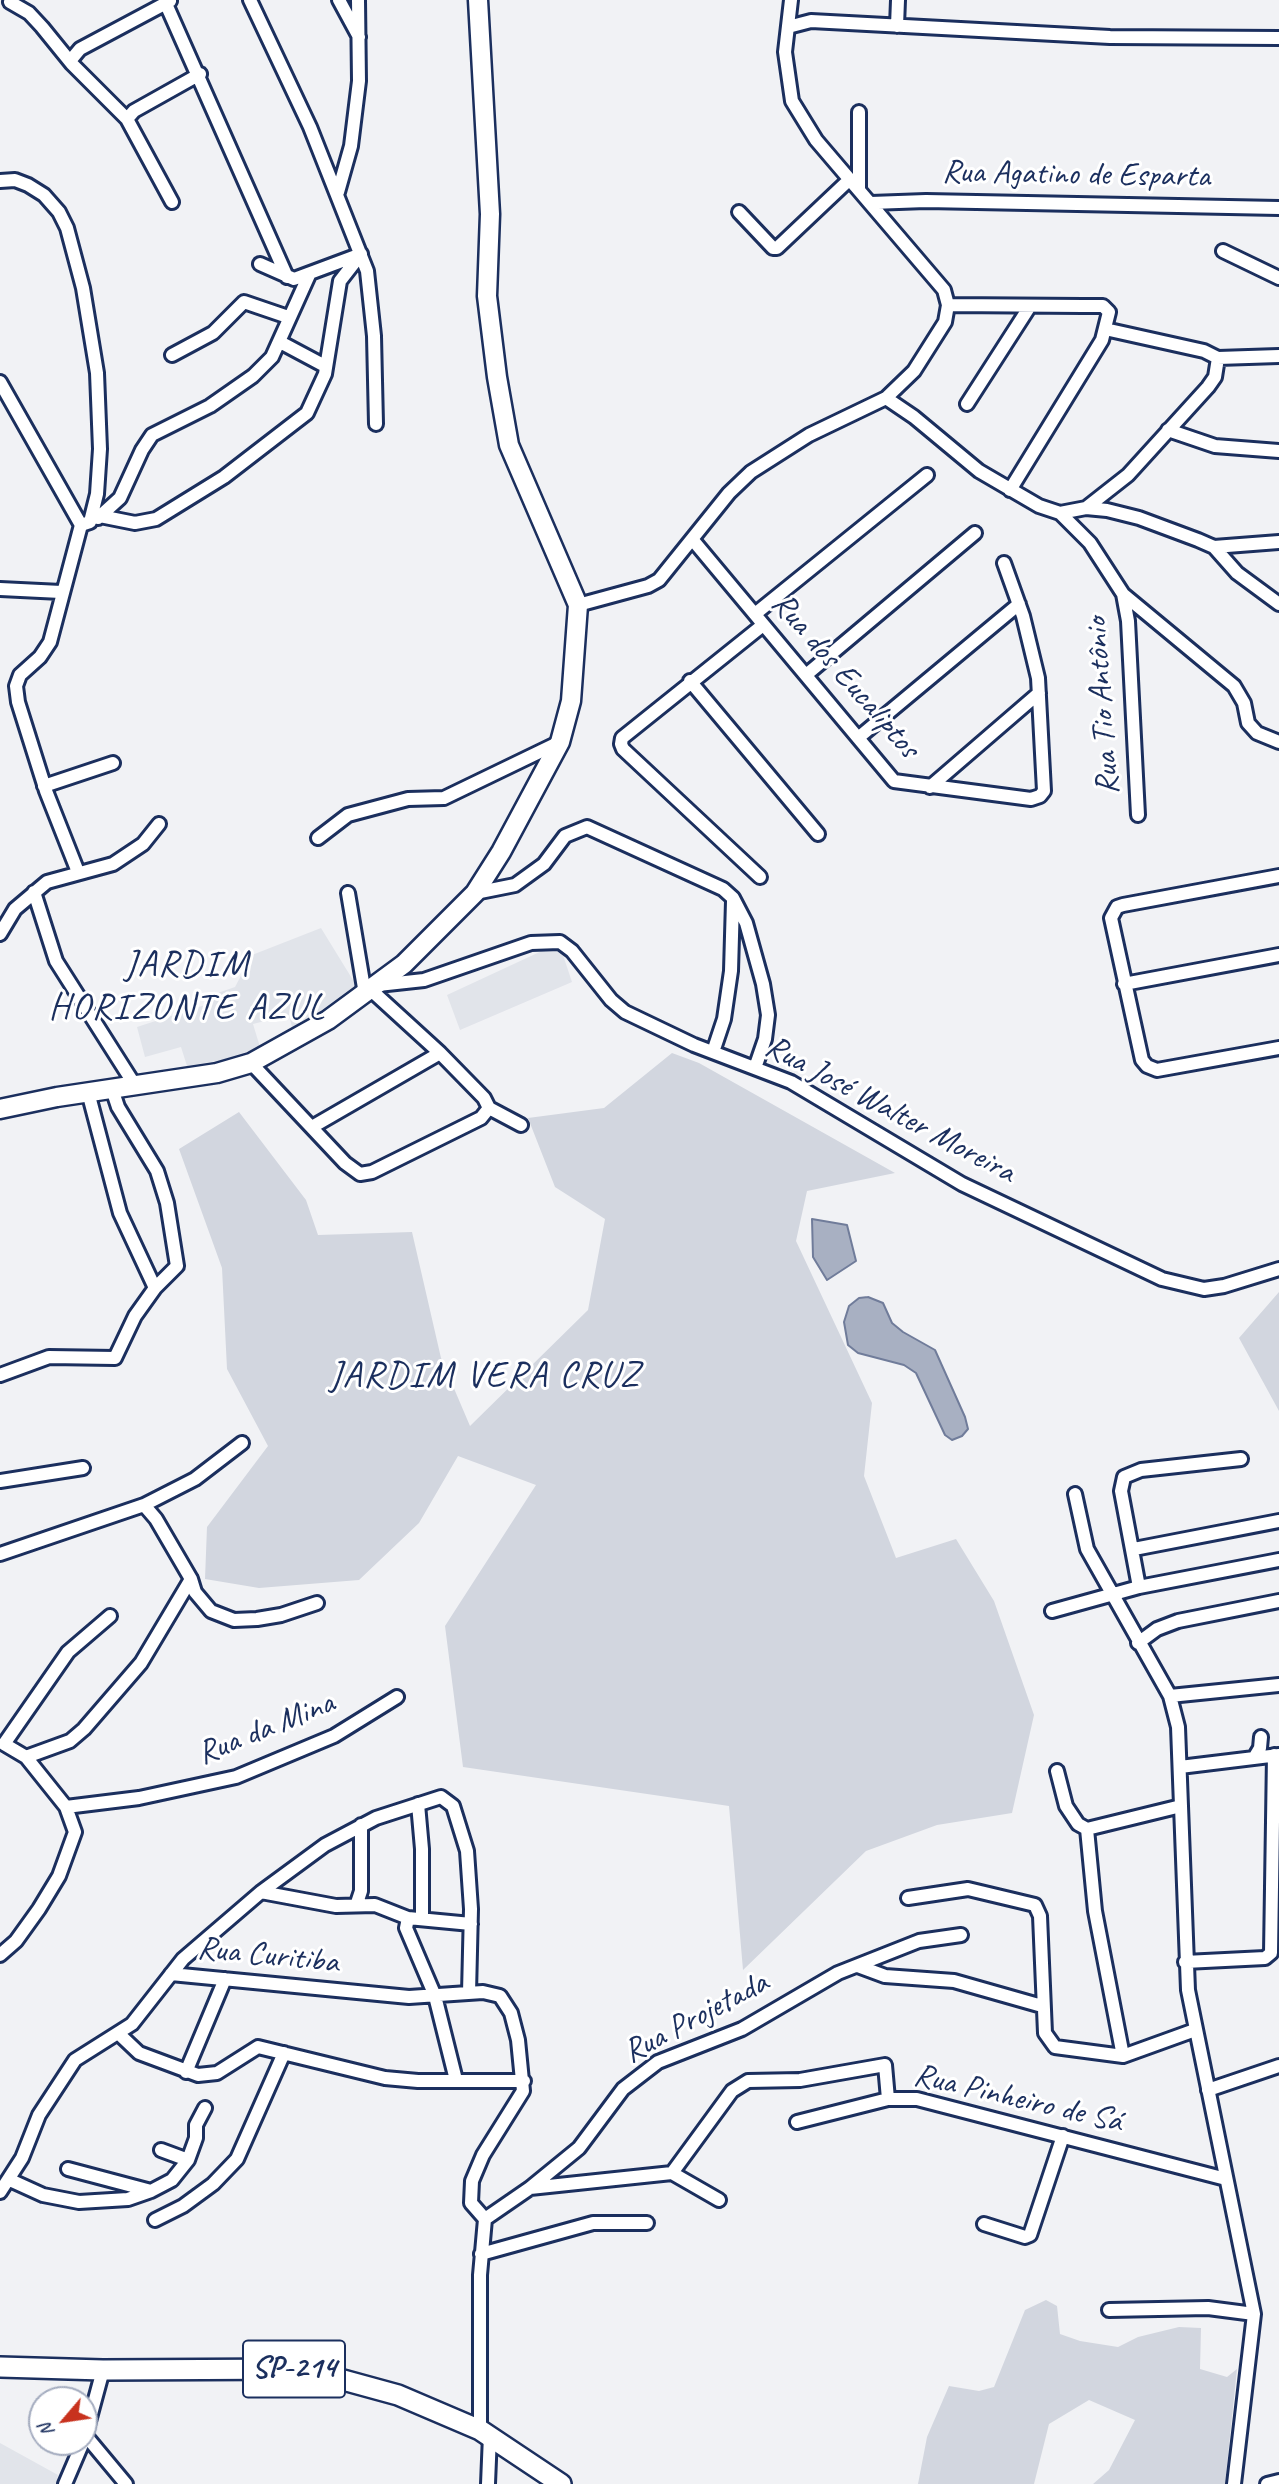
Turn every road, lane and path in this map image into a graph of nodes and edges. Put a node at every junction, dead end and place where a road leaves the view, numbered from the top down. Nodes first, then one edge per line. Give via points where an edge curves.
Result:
1 (11, 0) edge
2 (250, 0) edge
3 (339, 0) edge
4 (359, 0) edge
5 (478, 0) edge
6 (791, 0) edge
7 (898, 0) edge
8 (169, 2) edge
9 (897, 26) junction
10 (788, 27) junction
11 (1279, 38) edge
12 (360, 40) junction
13 (70, 61) junction
14 (200, 74) junction
15 (859, 111) dead end
16 (127, 119) junction
17 (850, 179) junction
18 (0, 181) edge
19 (859, 190) junction
20 (338, 192) junction
21 (173, 202) dead end
22 (871, 203) junction
23 (1279, 208) edge
24 (739, 212) dead end
25 (1223, 251) dead end
26 (361, 254) junction
27 (260, 264) dead end
28 (309, 275) junction
29 (287, 277) junction
30 (1279, 278) edge
31 (948, 305) junction
32 (1030, 306) junction
33 (288, 317) junction
34 (1105, 330) junction
35 (280, 342) junction
36 (172, 355) dead end
37 (1279, 356) edge
38 (1218, 358) junction
39 (325, 366) junction
40 (0, 382) edge
41 (886, 398) junction
42 (967, 404) dead end
43 (376, 424) dead end
44 (1168, 430) junction
45 (1279, 451) edge
46 (927, 475) dead end
47 (1010, 490) junction
48 (1086, 508) junction
49 (1060, 513) junction
50 (90, 521) junction
51 (975, 533) dead end
52 (692, 539) junction
53 (1279, 542) edge
54 (1214, 547) junction
55 (1004, 563) dead end
56 (0, 589) edge
57 (61, 592) junction
58 (1123, 594) junction
59 (1019, 604) junction
60 (1279, 604) edge
61 (578, 605) junction
62 (759, 619) junction
63 (806, 675) junction
64 (690, 681) junction
65 (1039, 693) junction
66 (858, 738) junction
67 (560, 742) junction
68 (1279, 742) edge
69 (113, 762) dead end
70 (44, 786) junction
71 (930, 787) junction
72 (1138, 815) dead end
73 (159, 824) dead end
74 (818, 834) dead end
75 (318, 838) dead end
76 (78, 872) junction
77 (1279, 876) edge
78 (760, 877) dead end
79 (34, 892) junction
80 (474, 892) junction
81 (348, 893) dead end
82 (733, 898) junction
83 (0, 934) edge
84 (1279, 955) edge
85 (1124, 984) junction
86 (371, 990) junction
87 (1279, 1048) edge
88 (713, 1052) junction
89 (440, 1053) junction
90 (251, 1063) junction
91 (755, 1068) junction
92 (136, 1087) junction
93 (112, 1089) junction
94 (88, 1092) junction
95 (489, 1108) junction
96 (0, 1109) edge
97 (522, 1125) dead end
98 (312, 1126) junction
99 (1279, 1269) edge
100 (155, 1289) junction
101 (0, 1375) edge
102 (242, 1443) dead end
103 (1241, 1459) dead end
104 (83, 1468) dead end
105 (0, 1481) edge
106 (1074, 1494) dead end
107 (144, 1505) junction
108 (1279, 1521) edge
109 (1134, 1549) junction
110 (0, 1554) edge
111 (1279, 1560) edge
112 (191, 1579) junction
113 (1139, 1587) junction
114 (1114, 1594) junction
115 (1279, 1601) edge
116 (317, 1603) dead end
117 (1052, 1611) dead end
118 (110, 1616) dead end
119 (1138, 1643) junction
120 (1279, 1685) edge
121 (1170, 1696) junction
122 (397, 1697) dead end
123 (1261, 1737) dead end
124 (2, 1744) edge
125 (1277, 1755) edge
126 (26, 1757) junction
127 (1254, 1758) junction
128 (1180, 1768) junction
129 (1057, 1771) dead end
130 (418, 1804) junction
131 (1181, 1806) junction
132 (66, 1807) junction
133 (1277, 1818) edge
134 (361, 1825) junction
135 (1087, 1829) junction
136 (261, 1892) junction
137 (908, 1898) dead end
138 (358, 1903) junction
139 (415, 1918) junction
140 (1276, 1920) edge
141 (471, 1924) junction
142 (961, 1935) dead end
143 (0, 1955) edge
144 (1185, 1962) junction
145 (858, 1966) junction
146 (171, 1974) junction
147 (225, 1979) junction
148 (469, 1993) junction
149 (435, 1996) junction
150 (1042, 2006) junction
151 (1195, 2030) junction
152 (119, 2034) junction
153 (284, 2053) junction
154 (1123, 2056) junction
155 (1279, 2066) edge
156 (186, 2072) junction
157 (456, 2080) junction
158 (524, 2081) junction
159 (1208, 2090) junction
160 (888, 2099) junction
161 (205, 2108) dead end
162 (797, 2122) dead end
163 (1063, 2136) junction
164 (161, 2150) dead end
165 (188, 2160) junction
166 (68, 2169) dead end
167 (672, 2173) junction
168 (1226, 2179) junction
169 (10, 2180) junction
170 (530, 2188) junction
171 (151, 2191) junction
172 (0, 2193) edge
173 (719, 2200) dead end
174 (485, 2219) junction
175 (155, 2220) dead end
176 (648, 2223) dead end
177 (984, 2224) dead end
178 (481, 2254) junction
179 (1110, 2311) dead end
180 (1254, 2314) junction
181 (0, 2367) edge
182 (103, 2370) junction
183 (98, 2388) edge
184 (485, 2432) junction
185 (98, 2454) edge
186 (77, 2456) edge
187 (1279, 2481) edge
188 (65, 2484) edge
189 (126, 2484) edge
190 (488, 2484) edge
191 (561, 2484) edge
192 (1234, 2484) edge
193 (1267, 2484) edge

1 - 13 street via 29,13
2 - 20 street
3 - 12 street
4 - 12 street
5 - 61 street via 491,214 487,296 497,377 509,445
6 - 10 street
7 - 9 street
8 - 13 street via 80,49
8 - 14 street
9 - 10 street via 811,21
9 - 11 street via 1110,37
10 - 17 street via 785,70 792,101 816,141
12 - 20 street via 351,146
13 - 16 street
14 - 16 street
14 - 29 street
15 - 19 street
16 - 21 street
17 - 19 street
17 - 24 street via 777,248
18 - 50 street via 15,180 44,195 59,212 83,288 99,391 99,473
19 - 22 street
20 - 26 street
22 - 23 street, Rua Agatino de Esparta
22 - 31 street via 944,290
25 - 30 street
26 - 28 street
26 - 39 street via 340,281
26 - 43 street via 371,291
27 - 29 street
28 - 29 street
28 - 33 street
31 - 32 street
31 - 41 street via 938,336 914,371
32 - 34 street via 1103,306 1109,312
32 - 42 street
33 - 35 street
33 - 36 street via 244,302 213,333
34 - 38 street
34 - 47 street
35 - 39 street
35 - 50 street via 253,376 210,406 152,435 120,498
37 - 38 street
38 - 44 street via 1213,381
39 - 50 street via 307,413 179,507 135,523
40 - 50 street
41 - 47 street
41 - 52 street via 809,435 751,472
44 - 45 street via 1215,446
44 - 48 street via 1128,475
46 - 62 street
47 - 49 street
48 - 49 street
48 - 54 street via 1139,518
49 - 58 street via 1090,544
50 - 57 street
51 - 63 street
52 - 61 street via 659,580
52 - 62 street, Rua dos Eucaliptos
53 - 54 street
54 - 60 street via 1237,573
55 - 59 street, Rua dos Eucaliptos
56 - 57 street
57 - 70 street via 50,642 16,685
58 - 68 street via 1234,686 1248,723 1257,733
58 - 72 street, Rua Tio Antônio
59 - 65 street, Rua dos Eucaliptos
59 - 66 street
61 - 67 street via 571,701
62 - 63 street, Rua dos Eucaliptos
62 - 64 street
63 - 66 street, Rua dos Eucaliptos
64 - 74 street
64 - 78 street via 622,738 623,749
65 - 71 street
65 - 71 street, Rua dos Eucaliptos via 1044,790 1040,796 1031,799
66 - 71 street, Rua dos Eucaliptos via 894,782
67 - 75 street via 444,798 408,799 348,815
67 - 80 street
69 - 70 street
70 - 76 street
73 - 76 street via 129,855
76 - 79 street via 47,882
77 - 85 street via 1117,908 1111,918
79 - 83 street via 15,909
79 - 92 street via 56,961
80 - 82 street via 515,885 544,864 565,836 587,827 710,882
80 - 86 street via 435,935
81 - 86 street
82 - 88 street via 731,971 724,1019
82 - 91 street via 753,943 768,1015
84 - 85 street
85 - 87 street via 1147,1066 1157,1070
86 - 88 street, Rua José Walter Moreira via 424,980 531,943 560,942 625,1012
86 - 89 street
86 - 90 street
88 - 91 street, Rua José Walter Moreira
89 - 95 street
89 - 98 street
90 - 92 street
90 - 98 street
91 - 99 street, Rua José Walter Moreira via 791,1082 962,1184 1162,1279 1205,1289
92 - 93 street
93 - 94 street
93 - 100 street via 157,1171 167,1203 178,1258 172,1273
94 - 96 street
94 - 100 street via 120,1213
95 - 97 street
95 - 98 street via 481,1118 360,1174
100 - 101 street via 135,1316 115,1358 62,1355
102 - 107 street via 195,1479
103 - 109 street via 1141,1470 1124,1477 1121,1491
104 - 105 street
106 - 114 street via 1087,1549
107 - 110 street
107 - 112 street
108 - 109 street
109 - 113 street
111 - 113 street
112 - 116 street via 202,1603 234,1620 281,1615
112 - 126 street via 141,1663 84,1729 70,1741
113 - 114 street
114 - 117 street
114 - 119 street
115 - 119 street via 1178,1621
118 - 124 street via 68,1652
119 - 121 street
120 - 121 street
121 - 128 street via 1178,1727
122 - 132 street, Rua da Mina via 334,1736 236,1777 139,1798
123 - 127 street
124 - 126 street
125 - 127 street
125 - 133 street
126 - 132 street
127 - 128 street
128 - 131 street
129 - 135 street via 1066,1806
130 - 134 street, Rua Curitiba
130 - 139 street via 422,1849
130 - 141 street, Rua Curitiba via 441,1797 453,1806 467,1851
131 - 135 street
131 - 144 street
132 - 143 street via 75,1832 71,1850 39,1909
133 - 140 street
134 - 136 street, Rua Curitiba
134 - 138 street
135 - 154 street via 1095,1911
136 - 138 street via 337,1906
136 - 146 street, Rua Curitiba
137 - 150 street via 968,1889 1035,1905 1040,1916
138 - 139 street
139 - 141 street
139 - 149 street via 406,1928 409,1940
140 - 144 street via 1268,1956
141 - 148 street
142 - 145 street, Rua Projetada via 919,1941
144 - 151 street
145 - 150 street via 884,1976 954,1981
145 - 170 street, Rua Projetada via 823,1979 724,2038 678,2053 641,2073 579,2148
146 - 147 street, Rua Curitiba
146 - 152 street via 147,2008
147 - 149 street, Rua Curitiba via 373,1995
147 - 156 street
148 - 149 street, Rua Curitiba
148 - 158 street, Rua Curitiba via 491,1993 506,2002
149 - 157 street
150 - 154 street via 1050,2045
151 - 154 street
151 - 159 street
152 - 156 street via 139,2053
152 - 169 street via 75,2060 39,2115
153 - 156 street via 258,2047 217,2073
153 - 157 street via 385,2078
153 - 175 street via 237,2159 213,2184
155 - 159 street
157 - 158 street
158 - 174 street via 519,2101 471,2181 471,2203
159 - 168 street
160 - 162 street, Rua Pinheiro de Sá
160 - 163 street, Rua Pinheiro de Sá via 917,2099
160 - 167 street via 885,2065 800,2080 743,2083 732,2091
161 - 165 street via 197,2121
163 - 168 street, Rua Pinheiro de Sá
163 - 177 street via 1030,2235
164 - 165 street
165 - 171 street via 172,2180
166 - 171 street
167 - 170 street, Rua Projetada
167 - 173 street
168 - 180 street
169 - 171 street via 43,2195 79,2202 128,2199
169 - 172 street
170 - 174 street, Rua Projetada
174 - 178 street
176 - 178 street via 593,2223
178 - 184 street
179 - 180 street via 1208,2308
180 - 192 street
181 - 182 main road, SP-214
182 - 183 street
182 - 184 main road, SP-214 via 303,2369 398,2395
184 - 190 street
184 - 191 main road, SP-214
185 - 189 street
186 - 188 street
187 - 193 street

